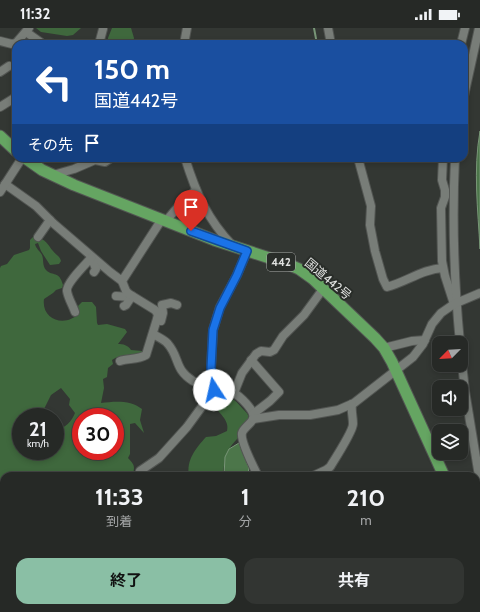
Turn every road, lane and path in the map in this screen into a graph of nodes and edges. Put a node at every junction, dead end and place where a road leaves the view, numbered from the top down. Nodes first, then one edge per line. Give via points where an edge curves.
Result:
1 (187, 28) edge
2 (328, 28) edge
3 (465, 28) edge
4 (479, 28) edge
5 (103, 29) edge
6 (27, 30) edge
7 (19, 40) edge
8 (39, 40) edge
9 (100, 40) edge
10 (185, 40) edge
11 (330, 40) edge
12 (462, 40) edge
13 (2, 41) edge
14 (12, 42) edge
15 (12, 47) edge
16 (10, 66) dead end
17 (0, 72) edge
18 (468, 78) edge
19 (12, 100) edge
20 (0, 107) edge
21 (0, 136) edge
22 (12, 147) edge
23 (20, 162) edge
24 (30, 162) edge
25 (90, 162) edge
26 (186, 162) edge
27 (359, 162) edge
28 (443, 162) edge
29 (456, 162) edge
30 (52, 175) junction
31 (4, 182) edge
32 (196, 190) junction
33 (0, 192) edge
34 (50, 220) junction
35 (164, 220) junction
36 (38, 237) dead end
37 (233, 247) junction
38 (247, 251) junction
39 (91, 257) junction
40 (443, 268) junction
41 (94, 272) dead end
42 (122, 281) junction
43 (323, 289) junction
44 (480, 293) edge
45 (116, 296) dead end
46 (131, 297) junction
47 (457, 303) junction
48 (177, 305) dead end
49 (124, 306) dead end
50 (75, 312) dead end
51 (156, 325) junction
52 (153, 334) junction
53 (459, 336) edge
54 (425, 340) junction
55 (384, 348) junction
56 (251, 360) junction
57 (120, 361) dead end
58 (396, 370) junction
59 (463, 372) edge
60 (215, 386) junction
61 (234, 393) junction
62 (352, 404) junction
63 (253, 417) junction
64 (140, 471) dead end
65 (256, 472) edge
66 (322, 472) edge
67 (442, 472) edge
68 (478, 472) edge

1 - 10 street
2 - 11 street
3 - 12 street
4 - 18 street
5 - 9 street
6 - 7 street
6 - 8 street
13 - 14 street
13 - 15 street
16 - 17 street
19 - 20 street
21 - 22 highway
23 - 31 street
24 - 30 highway, 国道442号 / 442
25 - 30 street
26 - 32 street
27 - 40 street via 371,206 370,225 375,251 387,287
28 - 40 street via 442,180 445,190 441,208
29 - 47 street via 454,268
30 - 35 highway, 国道442号 / 442
31 - 33 street
31 - 34 street
32 - 35 street
32 - 37 street via 209,216
34 - 36 street
34 - 39 street
35 - 37 highway, 国道442号 / 442
35 - 42 street
37 - 38 highway, 国道442号 / 442
38 - 43 highway, 国道442号 / 442 via 299,269
38 - 60 street via 214,326 211,368
39 - 41 street via 96,269
39 - 42 street
39 - 50 street via 67,287
40 - 47 street
42 - 46 street
43 - 55 highway, 国道442号 / 442
43 - 56 street via 274,350 258,352
44 - 47 street
45 - 46 street
46 - 49 street
46 - 51 street via 156,311
47 - 53 street
47 - 54 street via 438,316
48 - 51 street via 162,305 161,322
51 - 52 street
52 - 57 street via 144,357
52 - 60 street via 169,345 184,374 198,383
54 - 55 street
54 - 58 street via 413,357
55 - 58 highway, 国道442号 / 442
56 - 61 street via 238,379
56 - 63 street via 279,392
58 - 62 street
58 - 67 highway, 国道442号 / 442
59 - 68 street
60 - 61 street
60 - 64 street via 182,433 156,462
61 - 63 street
62 - 63 street via 338,410 310,415
62 - 66 street via 353,425 350,434 330,467
63 - 65 street via 242,438

